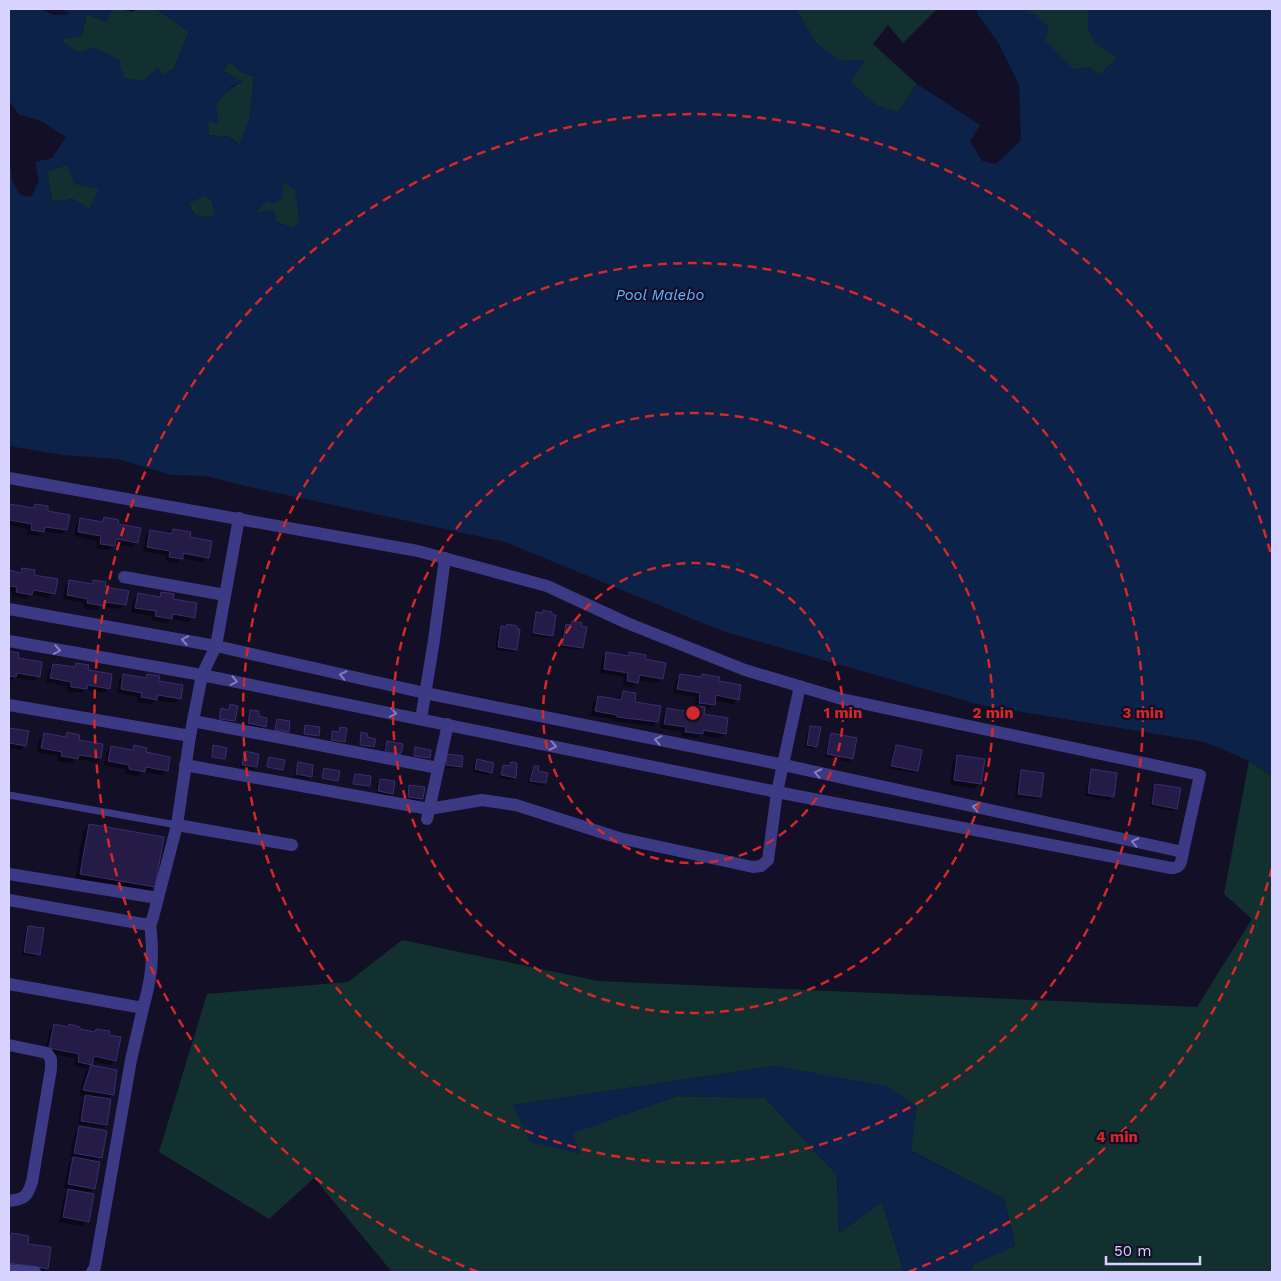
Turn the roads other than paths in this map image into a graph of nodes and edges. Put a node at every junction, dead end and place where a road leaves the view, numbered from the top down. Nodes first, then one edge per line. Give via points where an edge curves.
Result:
1 (9, 478) edge
2 (239, 518) junction
3 (445, 558) junction
4 (124, 577) dead end
5 (225, 595) junction
6 (9, 609) edge
7 (9, 642) edge
8 (216, 646) junction
9 (202, 675) junction
10 (800, 686) junction
11 (425, 694) junction
12 (9, 705) edge
13 (421, 719) junction
14 (193, 721) junction
15 (448, 724) junction
16 (190, 736) junction
17 (186, 765) junction
18 (784, 765) junction
19 (438, 768) junction
20 (777, 792) junction
21 (9, 795) edge
22 (428, 814) junction
23 (177, 825) junction
24 (292, 845) dead end
25 (1183, 852) junction
26 (9, 874) edge
27 (158, 898) junction
28 (9, 900) edge
29 (150, 923) junction
30 (9, 984) edge
31 (143, 1008) junction
32 (9, 1045) edge
33 (9, 1201) edge
34 (9, 1270) edge
35 (35, 1272) edge
36 (92, 1272) edge

1 - 2 street
2 - 3 street
2 - 5 street
3 - 10 street via 547,586 627,623
3 - 11 street
4 - 5 street
5 - 8 street
8 -> 6 street
7 -> 9 street
8 - 9 street
11 -> 8 street
9 -> 13 street
9 - 14 street
10 - 18 street
10 - 25 street via 842,699 1200,775
11 - 13 street
18 -> 11 street
12 - 16 street
13 - 15 street
14 - 16 street
14 - 19 street
15 - 19 street
15 -> 20 street
16 - 17 street
17 - 22 street
17 - 23 street
18 - 20 street
25 -> 18 street
19 - 22 street
20 - 22 street via 768,860 753,867 618,838 516,805 482,800
20 - 25 street via 1171,868 1180,865
21 - 23 lane
23 - 24 street
23 - 27 street
26 - 27 street
27 - 29 street
28 - 29 street
29 - 31 street via 153,957
30 - 31 street
31 - 36 street via 131,1060 96,1267
32 - 33 street via 47,1053 51,1059 32,1182 22,1199
34 - 35 street

